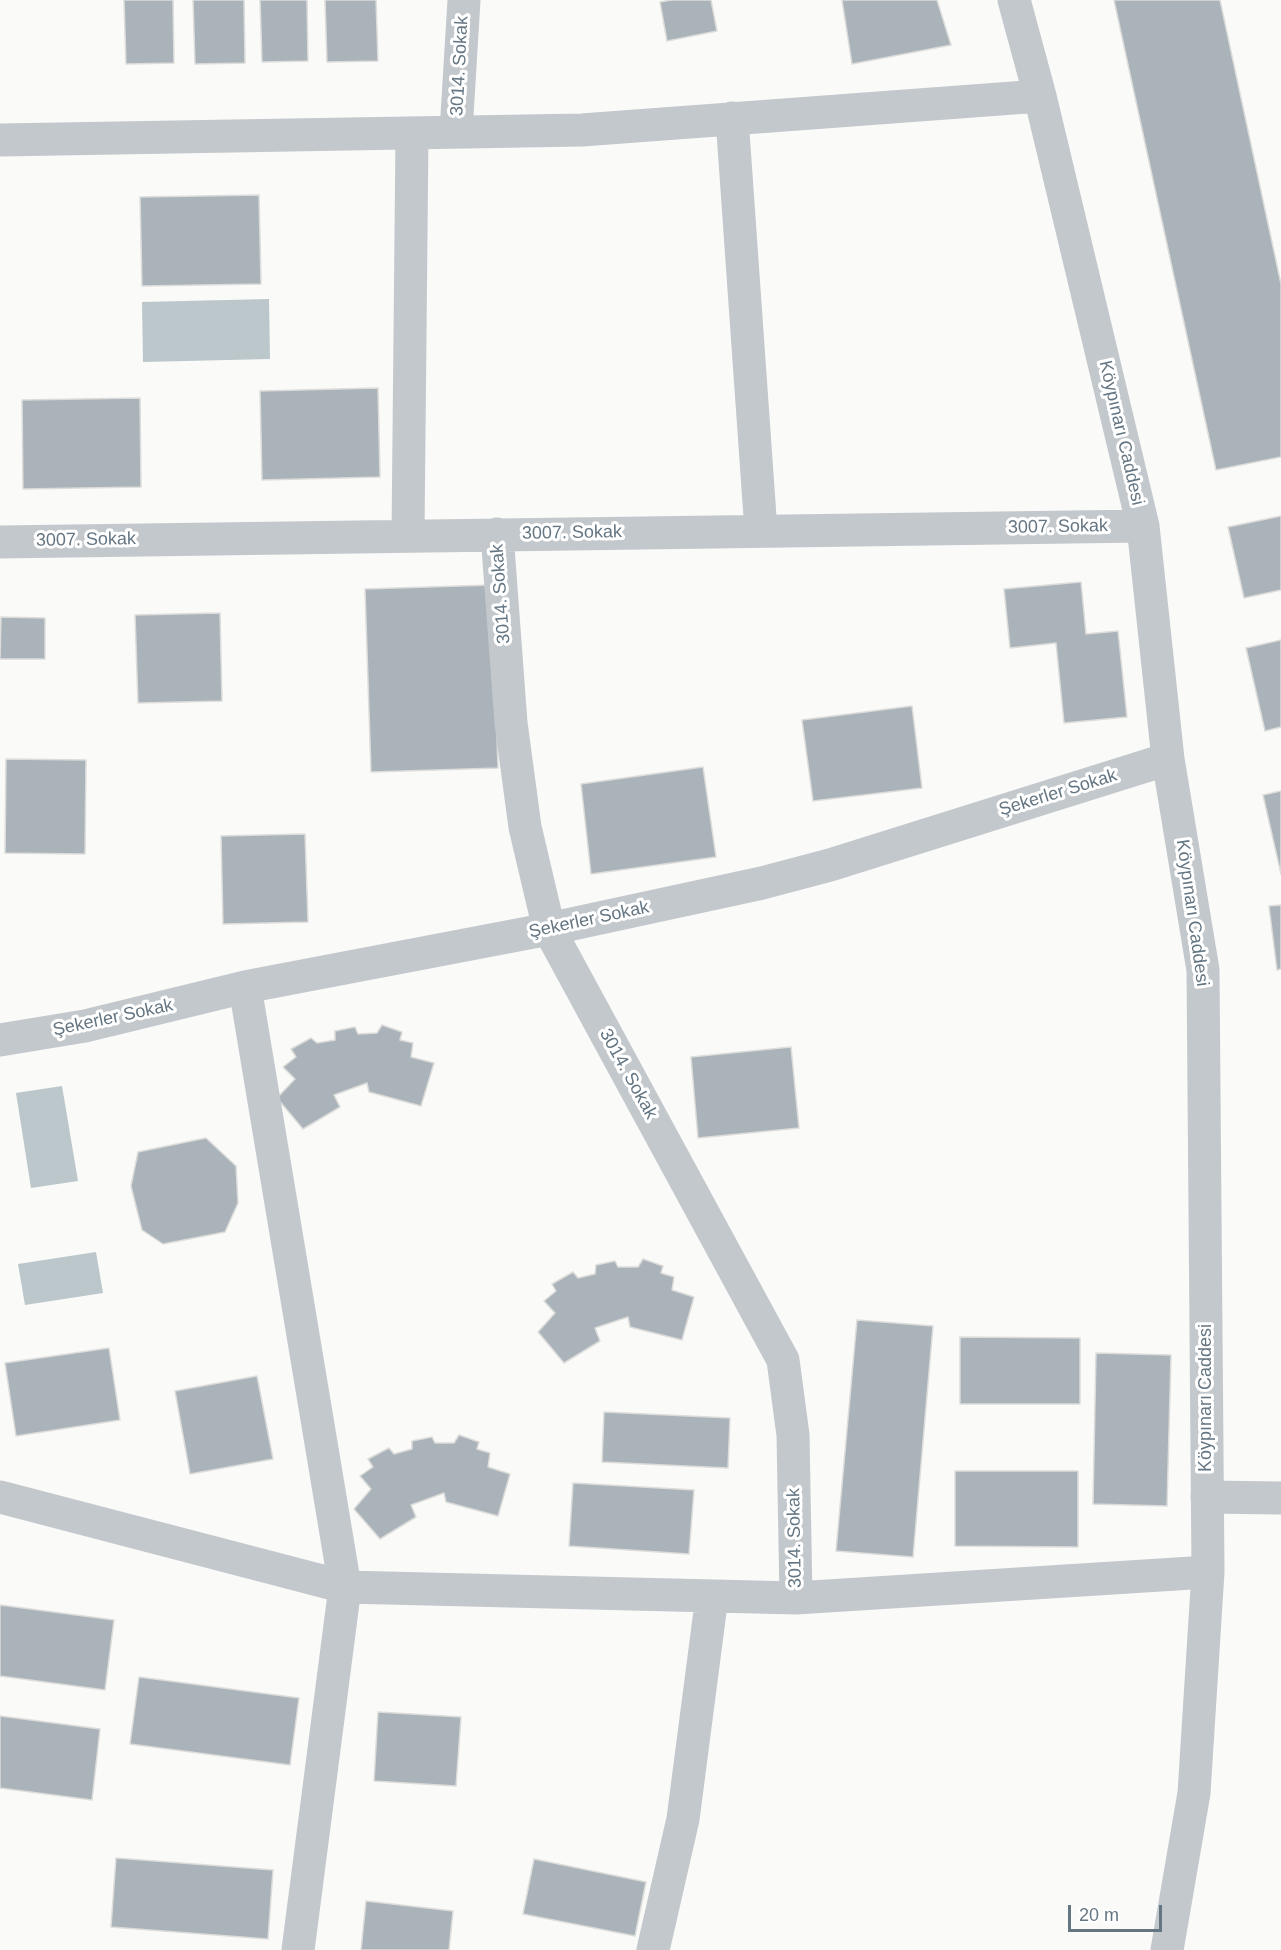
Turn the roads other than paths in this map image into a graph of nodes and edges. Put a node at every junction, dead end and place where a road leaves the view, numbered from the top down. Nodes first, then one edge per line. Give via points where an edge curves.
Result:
1 (464, 0) edge
2 (1014, 0) edge
3 (1040, 96) junction
4 (732, 118) junction
5 (456, 132) junction
6 (412, 133) junction
7 (0, 140) edge
8 (1143, 526) junction
9 (761, 531) junction
10 (497, 534) junction
11 (408, 535) junction
12 (0, 542) edge
13 (1168, 759) junction
14 (549, 929) junction
15 (245, 987) junction
16 (0, 1040) edge
17 (0, 1497) edge
18 (1207, 1497) junction
19 (1281, 1498) edge
20 (1208, 1572) junction
21 (345, 1587) junction
22 (712, 1596) junction
23 (796, 1598) junction
24 (298, 1950) edge
25 (653, 1950) edge
26 (1167, 1950) edge

1 - 5 street, 3014. Sokak
2 - 3 street, Köypınarı Caddesi
3 - 4 street
3 - 8 street, Köypınarı Caddesi
4 - 5 street via 582,130
4 - 9 street
5 - 6 street
6 - 7 street
6 - 11 street
8 - 9 street, 3007. Sokak
8 - 13 street, Köypınarı Caddesi
9 - 10 street, 3007. Sokak
10 - 11 street, 3007. Sokak
10 - 14 street, 3014. Sokak via 512,734 525,827
11 - 12 street, 3007. Sokak
13 - 14 street, Şekerler Sokak via 831,865
13 - 18 street, Köypınarı Caddesi via 1203,970
14 - 15 street, Şekerler Sokak
14 - 23 street, 3014. Sokak via 783,1360 793,1435
15 - 16 street, Şekerler Sokak via 85,1026
15 - 21 street
17 - 21 street
18 - 19 street
18 - 20 street, Köypınarı Caddesi
20 - 23 street
20 - 26 street, Köypınarı Caddesi via 1194,1793
21 - 22 street
21 - 24 street
22 - 23 street
22 - 25 street via 683,1819

